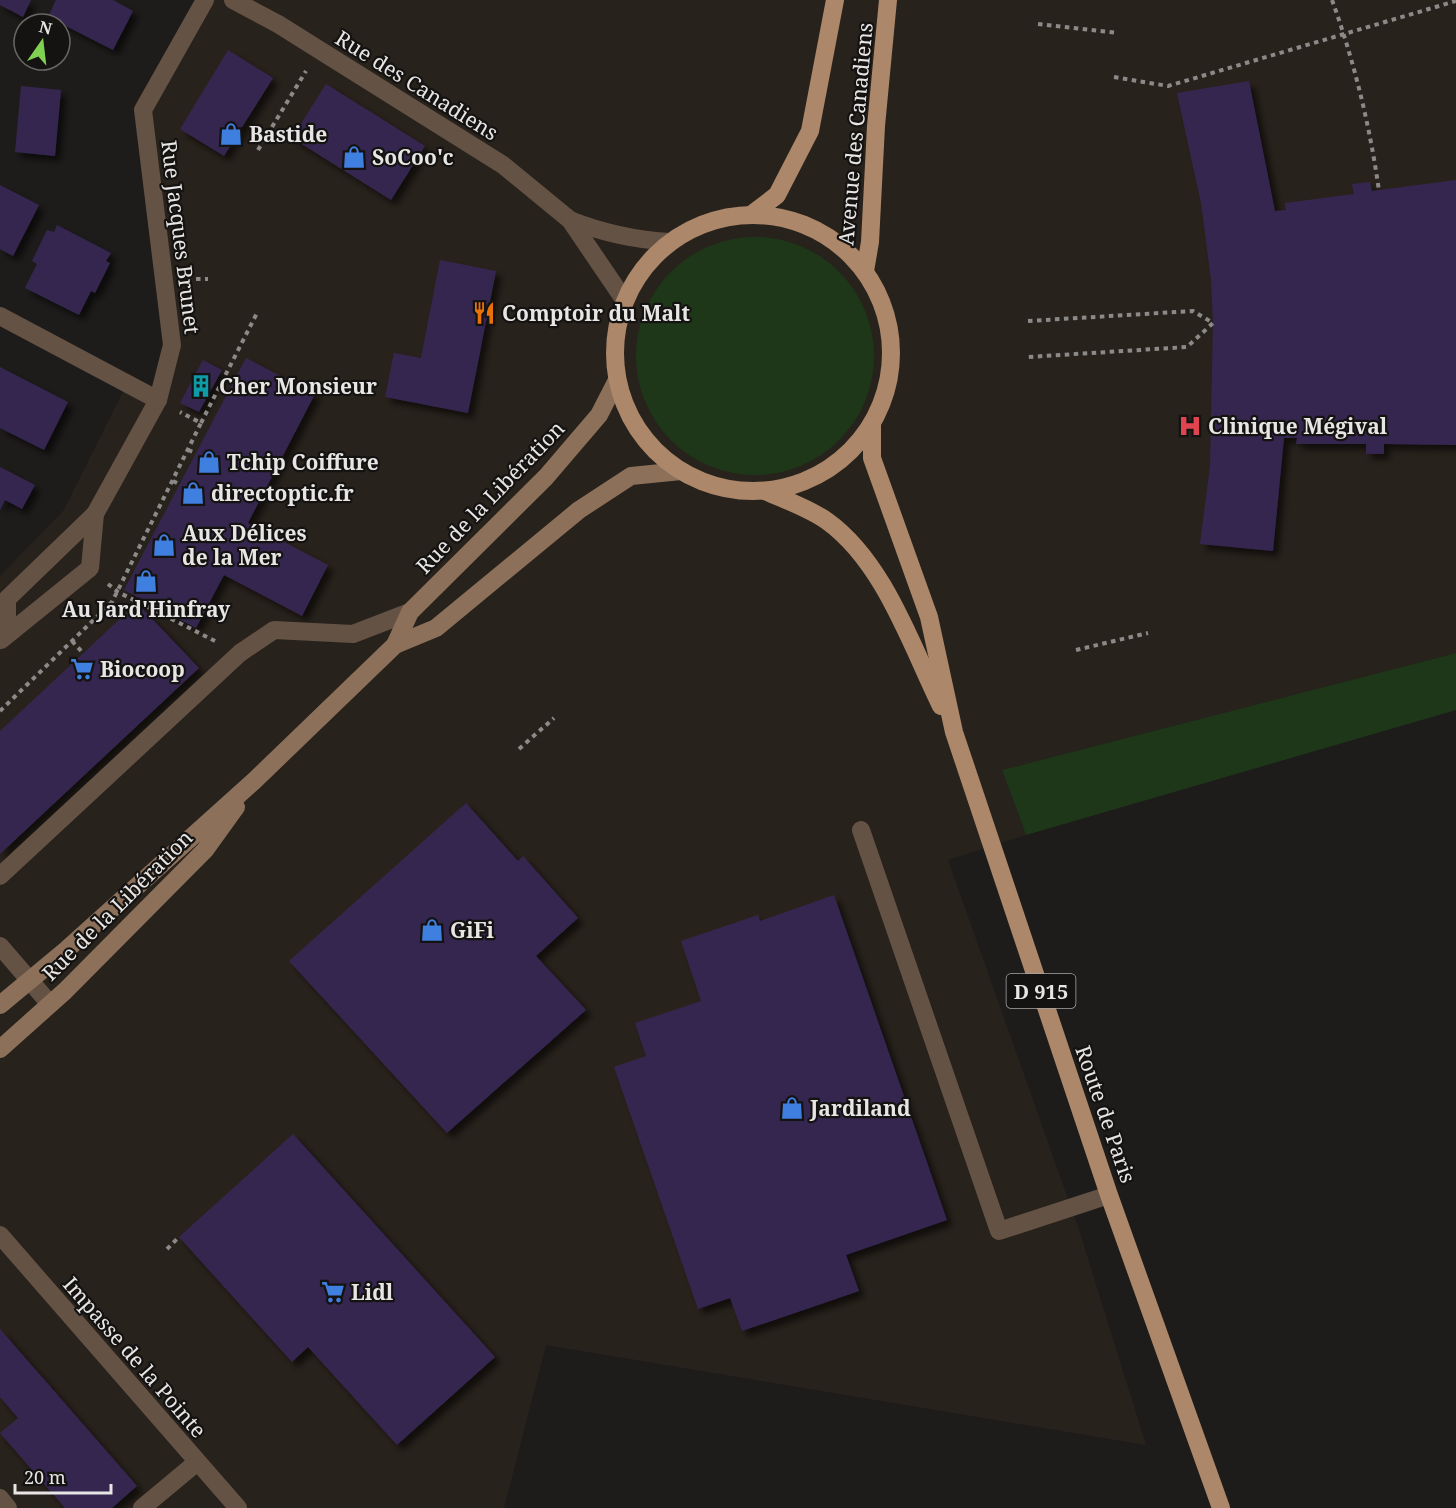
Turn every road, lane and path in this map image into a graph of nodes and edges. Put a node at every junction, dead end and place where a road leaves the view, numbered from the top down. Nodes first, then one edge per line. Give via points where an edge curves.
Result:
1 (205, 0) edge
2 (233, 0) edge
3 (836, 0) edge
4 (888, 0) edge
5 (1332, 0) edge
6 (1456, 1) edge
7 (1038, 24) dead end
8 (1118, 33) dead end
9 (1344, 35) junction
10 (319, 50) junction
11 (1114, 77) dead end
12 (258, 150) dead end
13 (1379, 191) dead end
14 (751, 215) junction
15 (570, 220) junction
16 (671, 242) junction
17 (865, 271) junction
18 (183, 279) dead end
19 (208, 279) dead end
20 (623, 298) junction
21 (258, 311) dead end
22 (0, 316) edge
23 (1028, 321) dead end
24 (1028, 357) dead end
25 (617, 380) junction
26 (158, 400) junction
27 (177, 410) dead end
28 (201, 423) junction
29 (872, 425) junction
30 (188, 450) junction
31 (196, 453) dead end
32 (681, 471) junction
33 (172, 481) junction
34 (179, 484) dead end
35 (765, 491) junction
36 (95, 514) junction
37 (146, 534) junction
38 (151, 537) dead end
39 (90, 568) junction
40 (118, 592) junction
41 (410, 612) junction
42 (1149, 633) dead end
43 (4, 637) edge
44 (72, 641) junction
45 (395, 645) junction
46 (1076, 650) dead end
47 (83, 653) dead end
48 (240, 653) junction
49 (0, 711) edge
50 (554, 718) dead end
51 (954, 732) junction
52 (519, 749) dead end
53 (254, 781) junction
54 (861, 830) dead end
55 (0, 876) edge
56 (0, 946) edge
57 (28, 981) junction
58 (50, 1004) junction
59 (0, 1005) edge
60 (0, 1049) edge
61 (1109, 1195) junction
62 (0, 1235) edge
63 (179, 1237) dead end
64 (167, 1249) dead end
65 (196, 1463) junction
66 (0, 1498) edge
67 (232, 1506) edge
68 (8, 1508) edge
69 (142, 1508) edge
70 (1221, 1508) edge

1 - 26 street, Rue Jacques Brunet via 142,110 172,345
2 - 10 street, Rue des Canadiens
3 - 14 main road, Avenue des Canadiens via 810,131 777,195
4 - 17 main road, Avenue des Canadiens
5 - 9 path
6 - 9 path
7 - 8 path
9 - 11 path via 1168,86
9 - 13 path
10 - 12 path
10 - 15 street, Rue des Canadiens via 503,165
14 - 16 main road via 718,219
14 - 17 main road via 783,218 814,229 842,247
15 - 16 street, Rue des Canadiens via 600,232
15 - 20 street, Rue des Canadiens
16 - 20 main road via 642,267
17 - 29 main road via 881,299 890,330 891,363 885,395
18 - 19 path
20 - 25 main road via 615,343
21 - 28 path
22 - 26 street
23 - 24 path via 1193,311 1213,323 1187,347
25 - 32 main road via 630,416 651,447
25 - 41 main road, Rue de la Libération via 599,415 546,477
26 - 36 street, Rue Jacques Brunet
27 - 28 path
28 - 30 path
29 - 35 main road via 853,449 829,469 801,483
29 - 51 main road, D 915 via 872,458 929,617
30 - 31 path
30 - 33 path
32 - 35 main road via 724,488
32 - 45 main road, Rue de la Libération via 631,476 579,510 436,628
33 - 34 path
33 - 37 path
35 - 51 main road, D 915 via 826,520 857,548 879,578
36 - 39 street, Rue Jacques Brunet
36 - 43 street, Rue Jacques Brunet via 7,599
37 - 38 path
37 - 40 path
39 - 40 path
39 - 43 street, Rue Jacques Brunet
40 - 44 path
40 - 48 path
41 - 45 main road, Rue de la Libération
41 - 48 street via 353,634 274,630
42 - 46 path
44 - 47 path
44 - 49 path
45 - 53 main road, Rue de la Libération
48 - 55 street
50 - 52 path
51 - 61 main road, Route de Paris / D 915
53 - 57 main road, Rue de la Libération
53 - 58 main road, Rue de la Libération via 205,850
54 - 61 street via 999,1231
56 - 57 street
57 - 58 street
57 - 59 main road, Rue de la Libération
58 - 60 main road, Rue de la Libération
61 - 70 main road, Route de Paris / D 915
62 - 65 street, Impasse de la Pointe
63 - 64 path
65 - 67 street, Impasse de la Pointe
65 - 69 street
66 - 68 street

